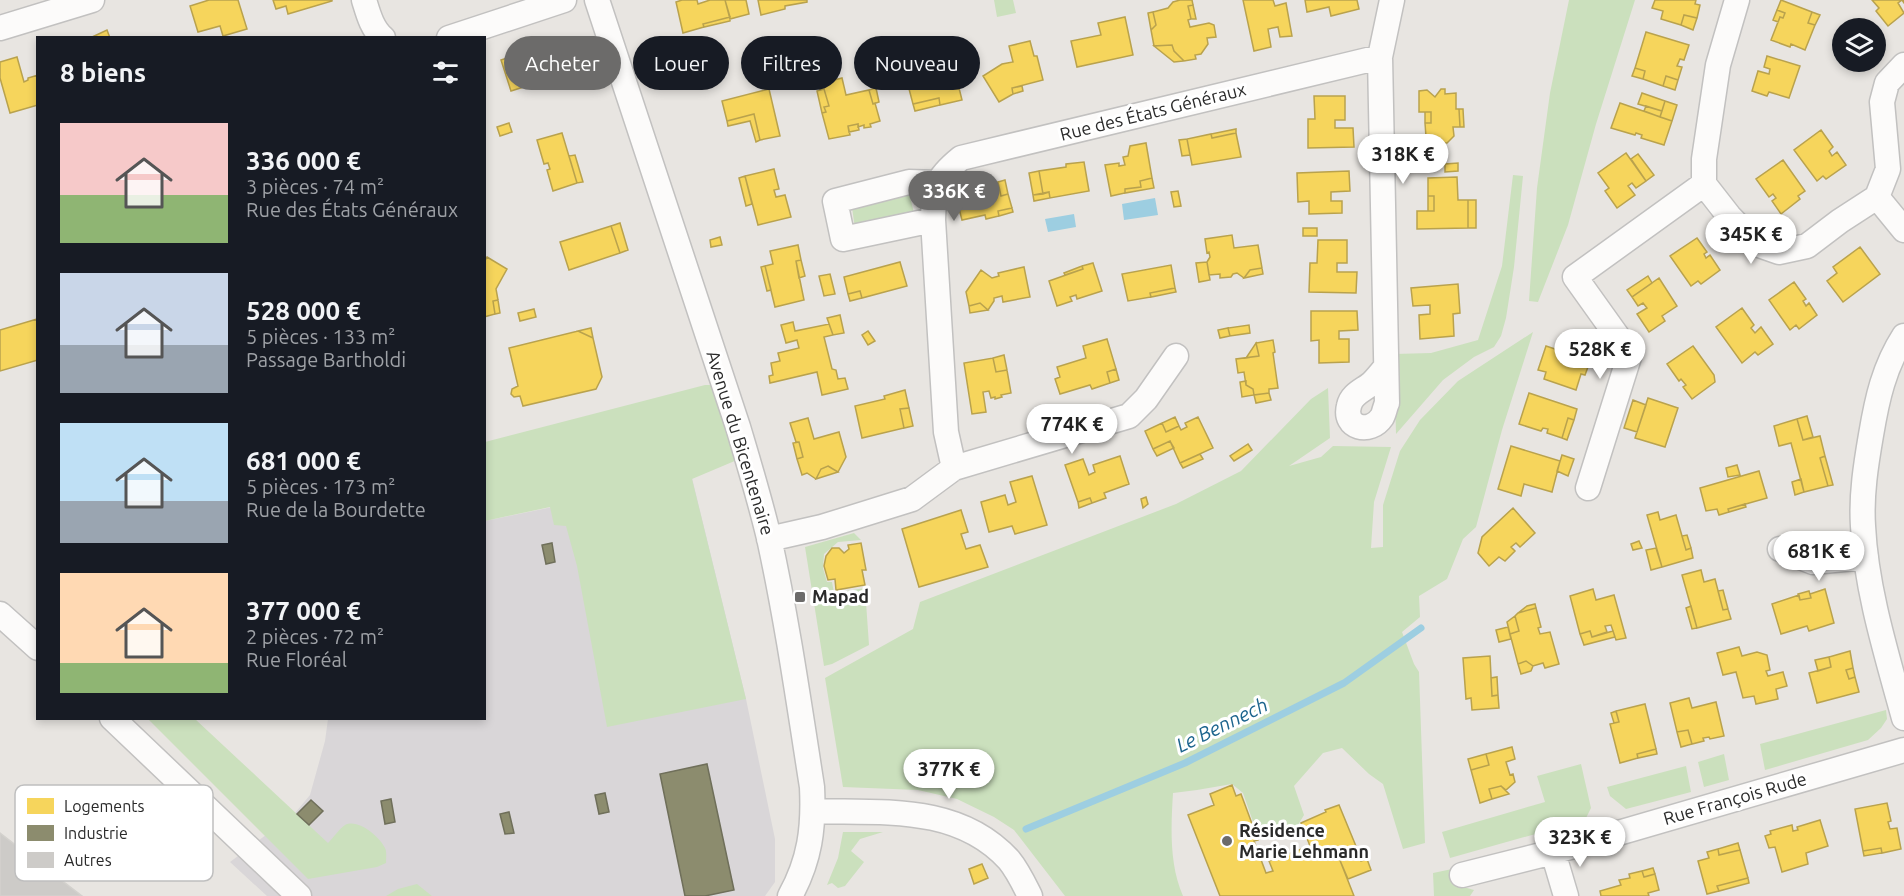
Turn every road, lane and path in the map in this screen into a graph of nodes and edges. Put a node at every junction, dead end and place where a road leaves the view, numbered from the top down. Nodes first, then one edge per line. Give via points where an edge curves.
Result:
1 (92, 0) edge
2 (364, 0) edge
3 (564, 0) edge
4 (597, 0) edge
5 (1392, 0) edge
6 (1737, 0) edge
7 (0, 27) edge
8 (381, 36) edge
9 (454, 36) edge
10 (1380, 57) junction
11 (1904, 65) edge
12 (937, 183) junction
13 (1704, 184) junction
14 (1877, 197) junction
15 (933, 220) junction
16 (1904, 230) edge
17 (1904, 336) edge
18 (1176, 356) dead end
19 (1385, 368) dead end
20 (954, 468) junction
21 (1588, 488) dead end
22 (769, 539) junction
23 (1780, 549) dead end
24 (1866, 557) junction
25 (2, 614) edge
26 (36, 646) edge
27 (1904, 718) edge
28 (114, 720) edge
29 (1904, 750) edge
30 (182, 785) edge
31 (814, 811) junction
32 (213, 814) edge
33 (1553, 852) junction
34 (1462, 875) dead end
35 (299, 896) edge
36 (790, 896) edge
37 (1030, 896) edge
38 (1566, 896) edge

1 - 7 street
2 - 8 street
3 - 9 street
4 - 22 street, Avenue du Bicentenaire via 738,427
5 - 10 street
6 - 13 street via 1719,65 1704,159
10 - 12 street, Rue des États Généraux via 961,158
10 - 19 street
11 - 14 street via 1887,83 1882,102 1888,169
12 - 15 street
12 - 15 street via 909,182 835,201 843,239
13 - 14 street via 1756,244 1779,252 1807,246
13 - 21 street via 1575,277 1630,354
14 - 16 street
15 - 20 street via 946,432
17 - 24 street via 1887,364 1877,397 1865,470
18 - 20 street via 1129,416
20 - 22 street via 912,499
22 - 31 street, Avenue du Bicentenaire
23 - 24 street via 1813,561
24 - 27 street
25 - 26 street
28 - 30 street
29 - 33 street, Rue François Rude
31 - 36 street, Avenue du Bicentenaire via 808,853
31 - 37 street via 911,813 951,822 981,836 1008,859
32 - 35 street
33 - 34 street, Rue François Rude
33 - 38 street

